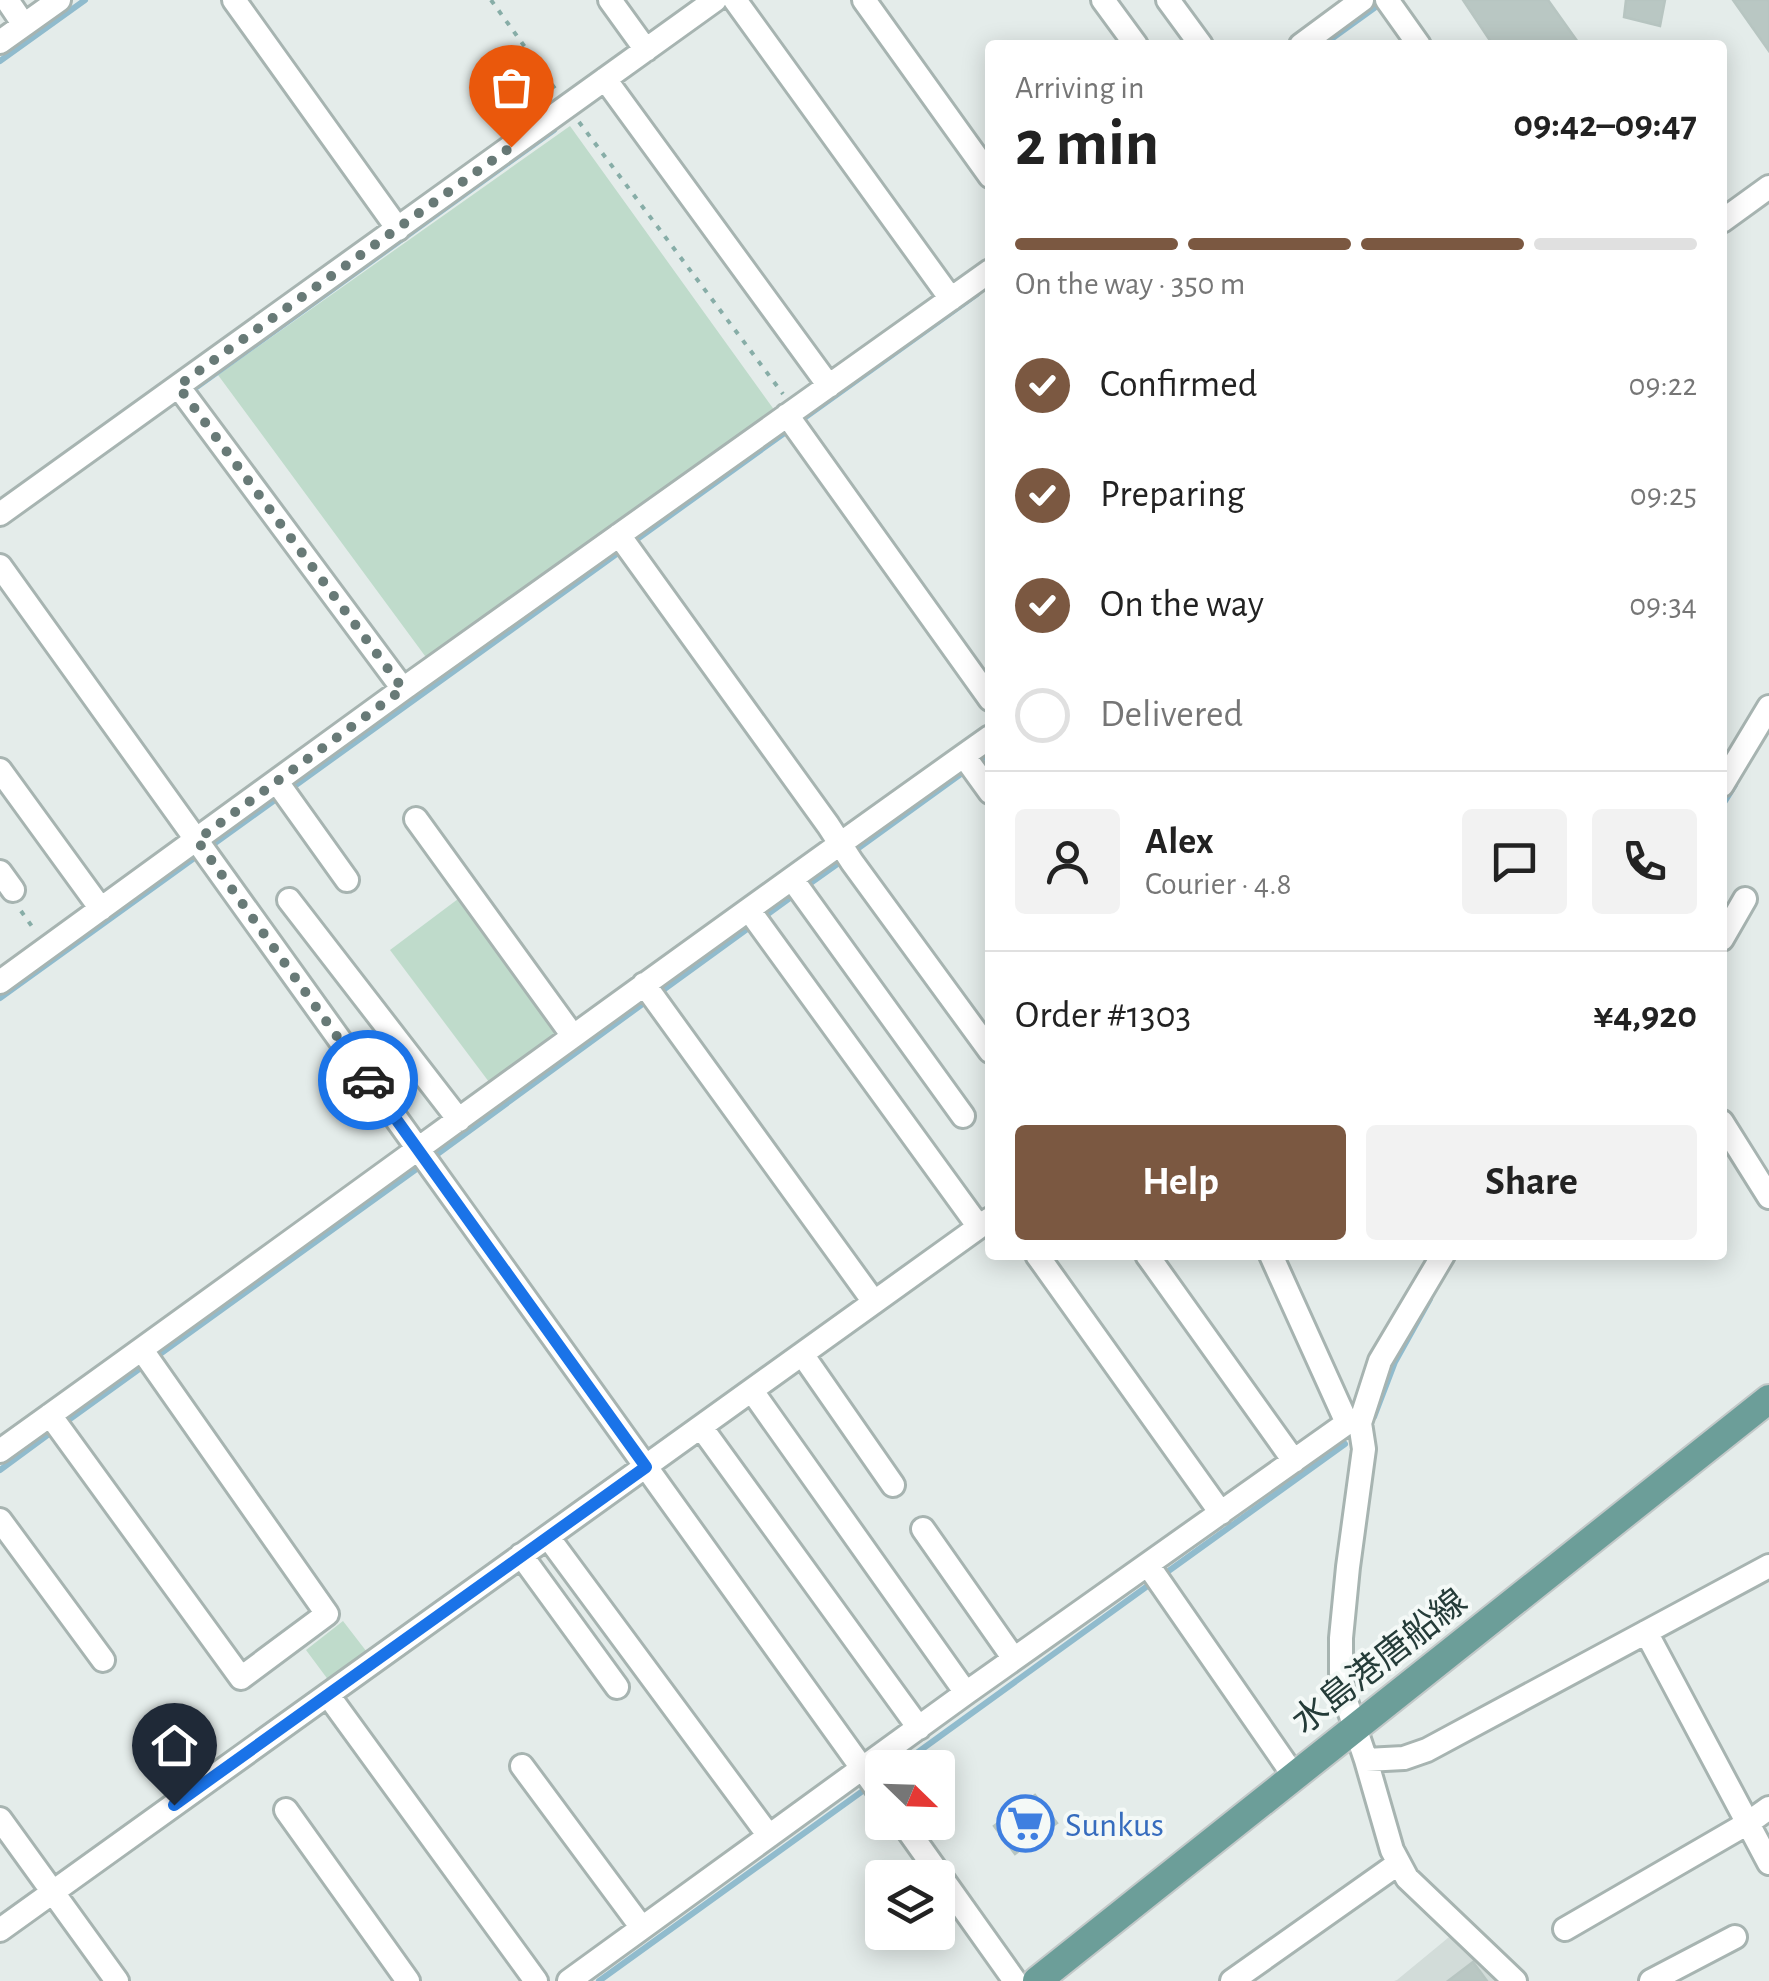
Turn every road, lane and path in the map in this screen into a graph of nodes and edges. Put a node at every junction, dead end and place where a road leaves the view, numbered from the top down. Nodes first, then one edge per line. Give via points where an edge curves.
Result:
1 (7, 0) edge
2 (59, 0) edge
3 (234, 0) edge
4 (491, 0) edge
5 (610, 0) edge
6 (864, 0) edge
7 (1103, 0) edge
8 (1168, 0) edge
9 (1362, 0) edge
10 (729, 1) edge
11 (1388, 2) edge
12 (24, 25) junction
13 (1132, 40) edge
14 (1197, 40) edge
15 (1308, 40) edge
16 (1415, 40) edge
17 (0, 42) edge
18 (646, 50) junction
19 (610, 85) junction
20 (572, 113) junction
21 (985, 169) edge
22 (1769, 187) edge
23 (1727, 217) edge
24 (398, 229) junction
25 (985, 274) edge
26 (951, 299) junction
27 (829, 386) junction
28 (182, 392) junction
29 (793, 419) junction
30 (0, 514) edge
31 (625, 543) junction
32 (0, 566) edge
33 (403, 689) junction
34 (985, 693) edge
35 (1769, 707) edge
36 (985, 744) edge
37 (969, 763) junction
38 (0, 770) edge
39 (1727, 770) edge
40 (985, 785) edge
41 (283, 790) junction
42 (416, 819) dead end
43 (203, 848) junction
44 (846, 852) junction
45 (347, 880) dead end
46 (6, 881) edge
47 (797, 886) junction
48 (289, 900) dead end
49 (1745, 900) dead end
50 (101, 909) junction
51 (754, 918) junction
52 (1727, 931) edge
53 (48, 948) junction
54 (0, 982) edge
55 (650, 992) junction
56 (572, 1036) junction
57 (985, 1043) edge
58 (963, 1116) dead end
59 (459, 1120) junction
60 (1727, 1129) edge
61 (424, 1158) junction
62 (1765, 1184) edge
63 (984, 1223) edge
64 (1041, 1260) edge
65 (1150, 1260) edge
66 (1274, 1260) edge
67 (1440, 1260) edge
68 (874, 1302) junction
69 (802, 1354) junction
70 (148, 1358) junction
71 (752, 1391) junction
72 (1769, 1400) edge
73 (1354, 1423) junction
74 (56, 1424) junction
75 (701, 1427) junction
76 (0, 1451) edge
77 (1294, 1461) junction
78 (646, 1467) junction
79 (893, 1486) dead end
80 (1221, 1513) junction
81 (0, 1520) edge
82 (924, 1529) dead end
83 (548, 1536) junction
84 (521, 1555) junction
85 (1769, 1566) edge
86 (1154, 1574) junction
87 (1646, 1632) junction
88 (1014, 1659) junction
89 (102, 1660) dead end
90 (618, 1687) dead end
91 (966, 1693) junction
92 (328, 1695) junction
93 (919, 1728) junction
94 (1354, 1728) junction
95 (900, 1750) edge
96 (1366, 1760) junction
97 (522, 1766) dead end
98 (865, 1771) edge
99 (1294, 1776) junction
100 (865, 1786) edge
101 (1769, 1808) edge
102 (286, 1810) dead end
103 (0, 1819) edge
104 (1748, 1824) junction
105 (769, 1836) junction
106 (915, 1840) edge
107 (1398, 1862) junction
108 (1769, 1863) edge
109 (52, 1892) junction
110 (642, 1928) junction
111 (1564, 1929) dead end
112 (0, 1930) edge
113 (1735, 1937) dead end
114 (117, 1981) edge
115 (408, 1981) edge
116 (536, 1981) edge
117 (568, 1981) edge
118 (1015, 1981) edge
119 (1037, 1981) edge
120 (1232, 1981) edge
121 (1515, 1981) edge
122 (1651, 1981) edge

1 - 12 street
2 - 12 street
3 - 24 street
4 - 20 path
5 - 18 street
6 - 21 street
7 - 13 street
8 - 14 street
9 - 15 street
10 - 18 street
10 - 26 street
11 - 16 street
12 - 17 street
18 - 19 street
19 - 20 street
19 - 27 street
20 - 24 street
20 - 29 path
22 - 23 street
24 - 28 street
25 - 26 street
26 - 27 street
27 - 29 street
28 - 30 street
28 - 33 street
29 - 31 street
29 - 34 street
31 - 33 street
31 - 44 street
32 - 43 street
33 - 41 street
35 - 39 street
36 - 37 street
37 - 40 street
37 - 44 street
38 - 50 street
41 - 43 street
41 - 45 street
42 - 56 street
43 - 50 street
43 - 61 street
44 - 47 street
44 - 57 street
46 - 53 path
47 - 51 street
47 - 58 street
48 - 59 street
49 - 52 street
50 - 53 street
51 - 55 street
51 - 63 street
53 - 54 street
55 - 56 street
55 - 68 street
56 - 59 street
59 - 61 street
60 - 62 street
61 - 70 street
61 - 78 street
63 - 68 street
64 - 80 street
65 - 77 street
66 - 73 street
67 - 73 street via 1380,1361
68 - 69 street
69 - 71 street
69 - 79 street
70 - 74 street
70 - 74 street via 327,1614 240,1678
71 - 75 street
71 - 91 street
72 - 94 main road, 水島港唐船線
73 - 77 street
73 - 94 street via 1364,1449 1341,1672
74 - 76 street
75 - 78 street
75 - 93 street
77 - 80 street
78 - 83 street
78 - 98 street
80 - 86 street
81 - 89 street
82 - 88 street
83 - 84 street
83 - 105 street
84 - 90 street
84 - 92 street
85 - 87 street
86 - 88 street
86 - 99 street
87 - 96 street via 1427,1750
87 - 104 street
88 - 91 street
91 - 93 street
92 - 109 street
92 - 116 street
93 - 95 street
94 - 96 street
94 - 99 main road, 水島港唐船線
96 - 107 street
97 - 110 street
99 - 119 main road, 水島港唐船線
100 - 105 street
101 - 104 street
102 - 115 street
103 - 109 street
104 - 108 street
104 - 111 street
105 - 110 street
106 - 118 street
107 - 120 street
107 - 121 street
109 - 112 street
109 - 114 street
110 - 117 street
113 - 122 street

